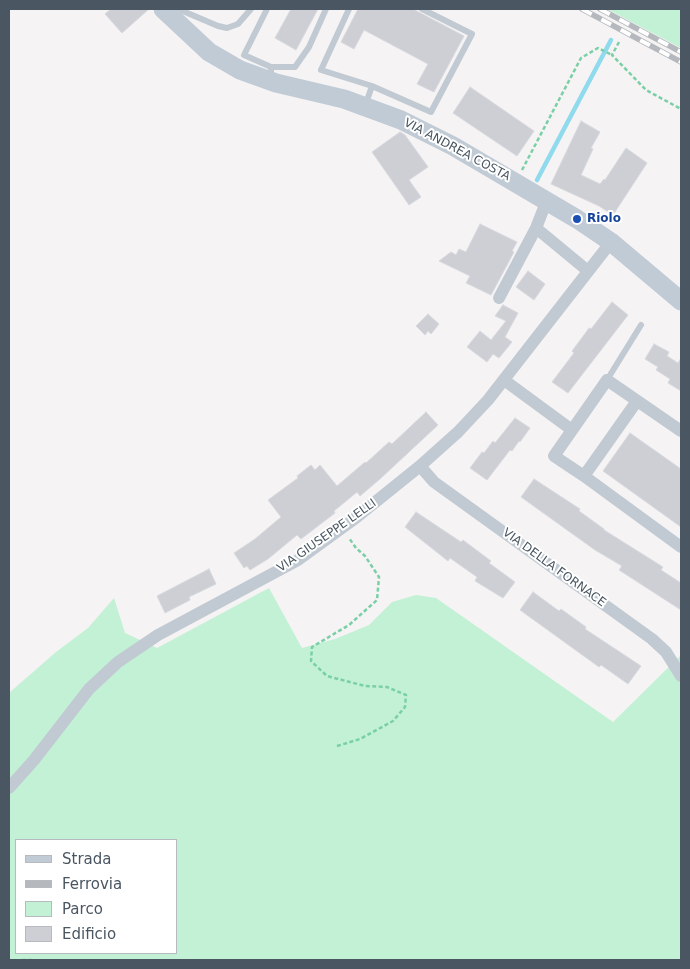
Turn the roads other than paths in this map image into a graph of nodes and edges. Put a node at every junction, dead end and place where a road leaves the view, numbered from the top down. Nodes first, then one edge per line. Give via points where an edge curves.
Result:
1 (163, 9) edge
2 (178, 9) edge
3 (251, 9) edge
4 (266, 9) edge
5 (326, 9) edge
6 (349, 9) edge
7 (422, 9) edge
8 (271, 74) junction
9 (372, 86) junction
10 (365, 107) junction
11 (547, 200) junction
12 (536, 228) junction
13 (611, 242) junction
14 (588, 271) junction
15 (499, 298) dead end
16 (681, 301) edge
17 (641, 325) dead end
18 (504, 380) junction
19 (607, 380) junction
20 (637, 401) junction
21 (572, 430) junction
22 (681, 431) edge
23 (420, 466) junction
24 (584, 476) junction
25 (681, 547) edge
26 (677, 660) edge
27 (681, 676) edge
28 (9, 788) edge

1 - 8 main road, VIA ANDREA COSTA via 209,52 240,70
2 - 3 lane via 227,28 238,24
4 - 8 lane via 244,55
5 - 8 lane via 309,47 295,66
6 - 9 lane via 321,70
7 - 9 lane via 472,34 431,112
8 - 10 main road, VIA ANDREA COSTA
9 - 10 lane
10 - 11 main road, VIA ANDREA COSTA via 432,135
11 - 12 street
11 - 13 main road, VIA ANDREA COSTA
12 - 14 street
12 - 15 street
13 - 14 street, VIA GIUSEPPE LELLI
13 - 16 main road, VIA ANDREA COSTA
14 - 18 street, VIA GIUSEPPE LELLI
17 - 19 lane
18 - 21 street
18 - 23 street, VIA GIUSEPPE LELLI via 475,415
19 - 20 street
19 - 21 street
20 - 22 street
20 - 24 street
21 - 24 street via 554,456
23 - 26 street, VIA DELLA FORNACE via 434,482
23 - 28 street, VIA GIUSEPPE LELLI via 343,528 290,565 158,635 118,662 89,689
24 - 25 street
26 - 27 street, VIA DELLA FORNACE

